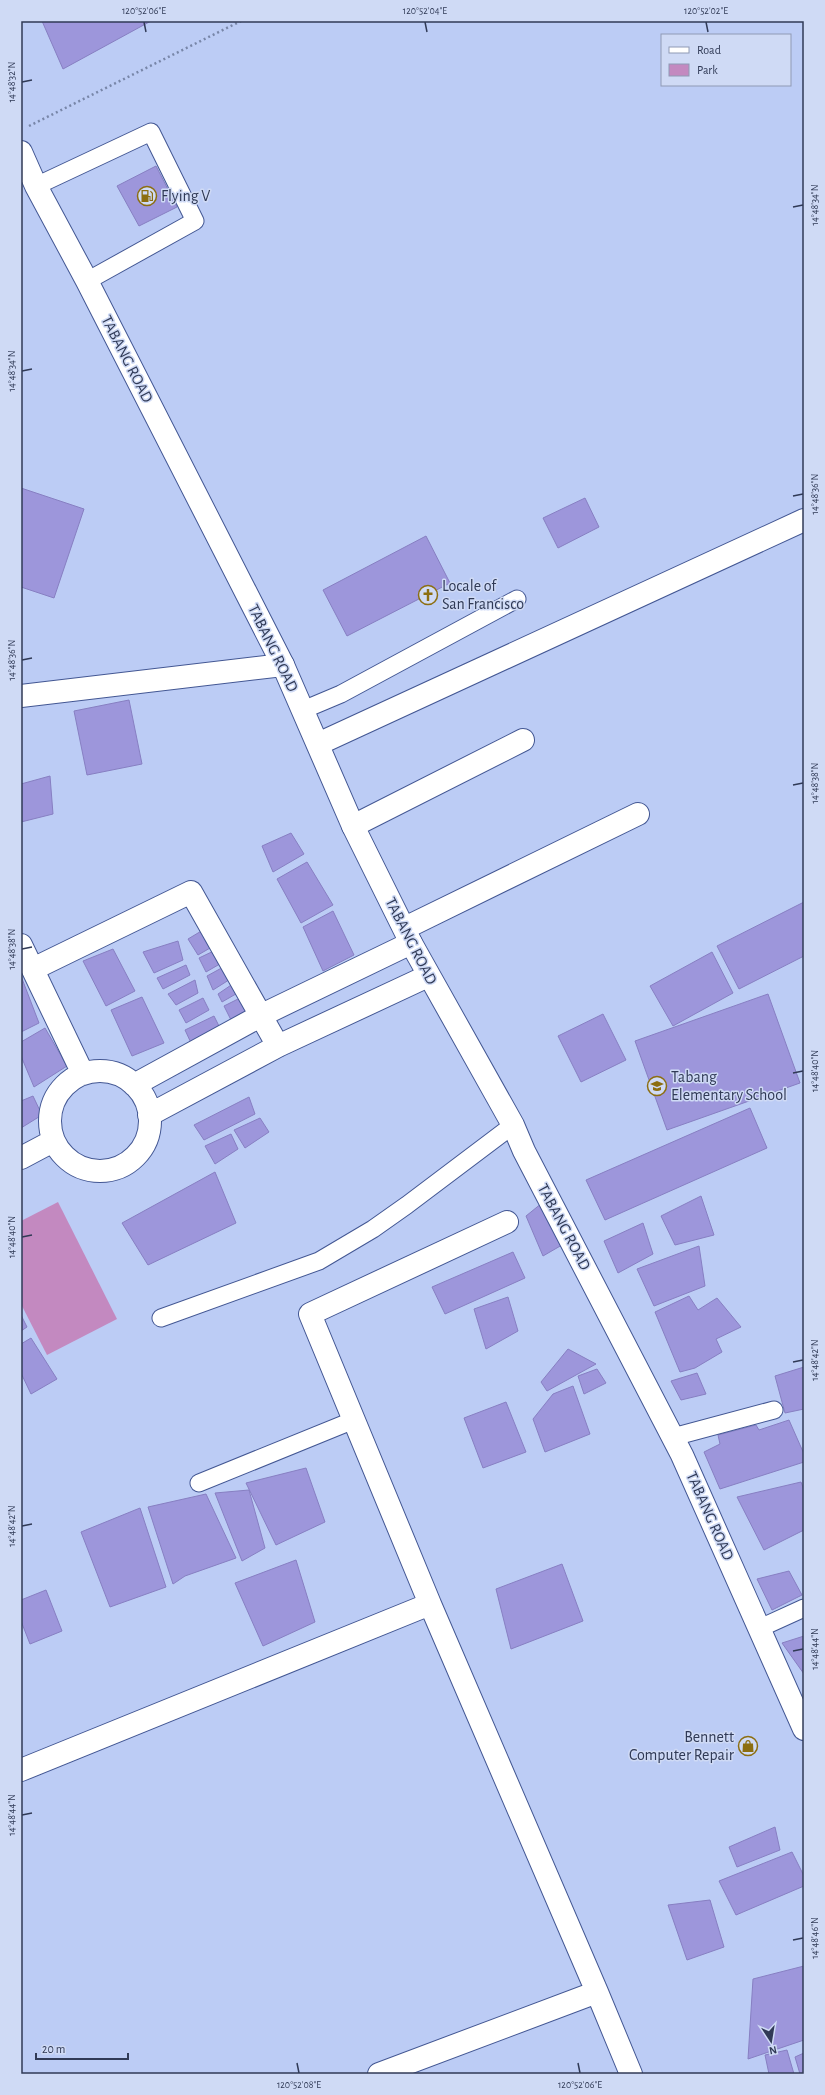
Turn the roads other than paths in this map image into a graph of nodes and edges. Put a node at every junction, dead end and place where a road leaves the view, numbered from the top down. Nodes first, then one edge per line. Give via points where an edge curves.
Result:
1 (21, 152) edge
2 (36, 186) junction
3 (88, 281) junction
4 (804, 520) edge
5 (517, 599) dead end
6 (283, 665) junction
7 (21, 696) edge
8 (302, 710) junction
9 (523, 740) dead end
10 (318, 744) junction
11 (638, 814) dead end
12 (352, 826) junction
13 (408, 935) junction
14 (21, 945) edge
15 (33, 969) junction
16 (428, 976) junction
17 (262, 1015) junction
18 (278, 1046) junction
19 (83, 1074) junction
20 (134, 1085) junction
21 (149, 1115) junction
22 (513, 1125) junction
23 (53, 1141) junction
24 (21, 1158) edge
25 (507, 1222) dead end
26 (161, 1318) dead end
27 (774, 1410) dead end
28 (354, 1420) junction
29 (673, 1437) junction
30 (199, 1483) dead end
31 (430, 1604) junction
32 (804, 1608) edge
33 (760, 1628) junction
34 (803, 1724) edge
35 (21, 1770) edge
36 (597, 1992) junction
37 (379, 2074) edge
38 (631, 2074) edge

1 - 2 street, TABANG ROAD
2 - 3 street, TABANG ROAD
2 - 3 lane via 151,132 195,221
3 - 6 street, TABANG ROAD
4 - 10 street
5 - 8 lane via 341,694
6 - 7 street
6 - 8 street, TABANG ROAD
8 - 10 street, TABANG ROAD
9 - 12 street
10 - 12 street, TABANG ROAD
11 - 13 street
12 - 13 street, TABANG ROAD
13 - 16 street, TABANG ROAD
13 - 17 street
14 - 15 street
15 - 17 street via 191,892
15 - 19 street
16 - 18 street
16 - 22 street, TABANG ROAD
17 - 18 street
17 - 20 street
18 - 21 street
19 - 20 street via 94,1071 115,1074
19 - 23 street via 71,1080 54,1100 50,1112
20 - 21 street via 144,1098
21 - 23 street via 149,1130 143,1146 133,1158 120,1167 89,1170 81,1167 62,1154
22 - 26 lane via 390,1217 319,1261
22 - 29 street, TABANG ROAD
23 - 24 street
25 - 28 street via 310,1314
27 - 29 lane
28 - 30 lane
28 - 31 street
29 - 33 street, TABANG ROAD
31 - 35 street
31 - 36 street
32 - 33 lane
33 - 34 street, TABANG ROAD
36 - 37 street
36 - 38 street

